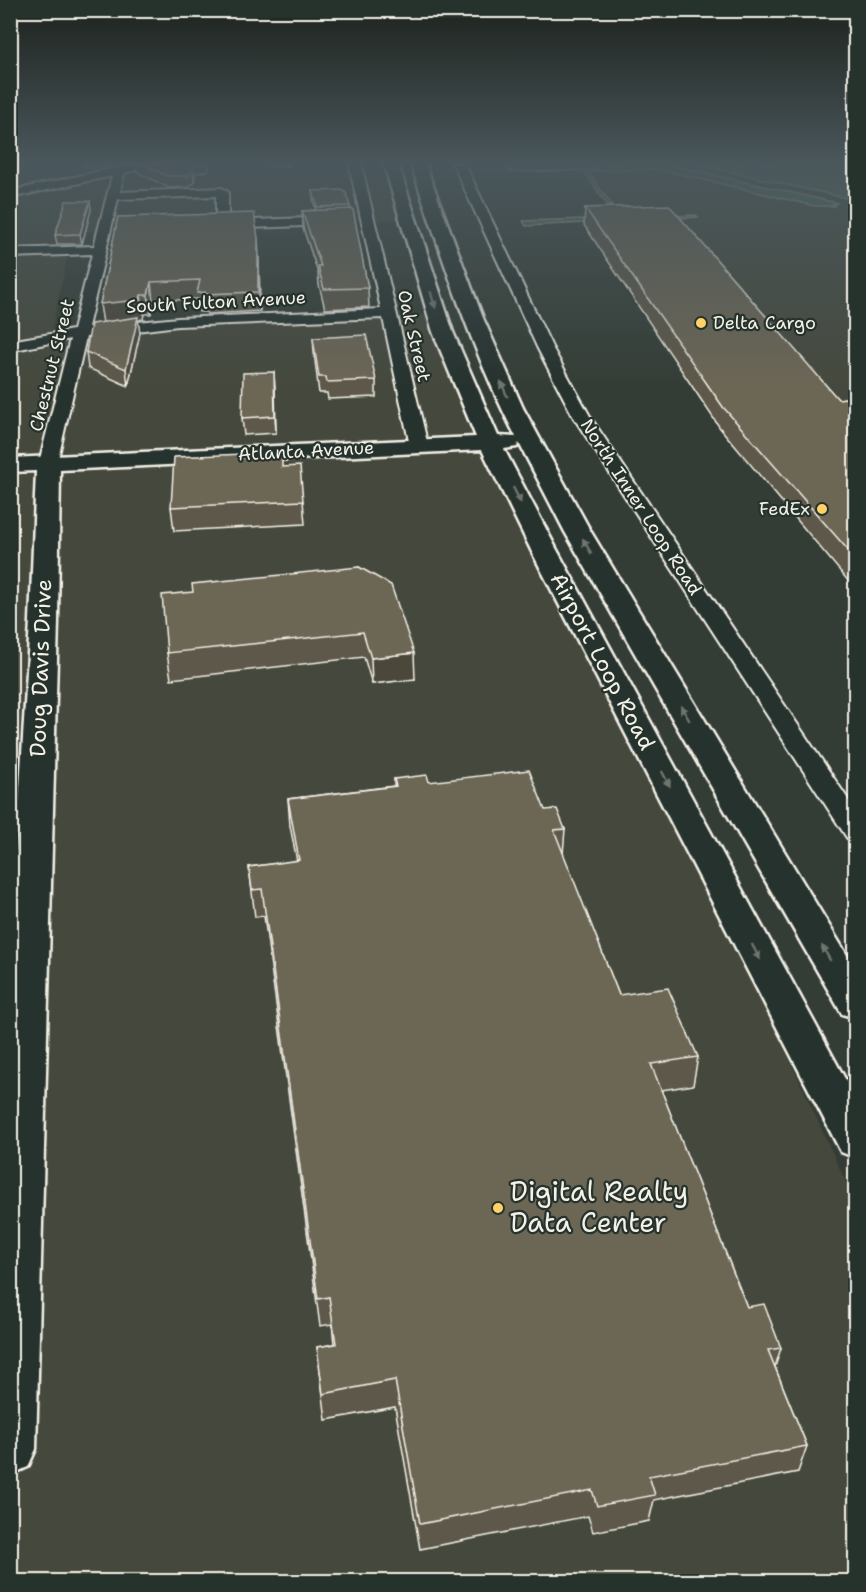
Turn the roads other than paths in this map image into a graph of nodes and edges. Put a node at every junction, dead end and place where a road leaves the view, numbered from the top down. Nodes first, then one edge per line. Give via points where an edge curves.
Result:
1 (106, 238) edge
2 (363, 238) edge
3 (414, 238) edge
4 (445, 238) edge
5 (493, 238) edge
6 (100, 250) junction
7 (10, 253) edge
8 (389, 313) junction
9 (79, 333) junction
10 (10, 346) edge
11 (530, 441) junction
12 (490, 443) junction
13 (419, 446) junction
14 (48, 463) junction
15 (10, 465) edge
16 (855, 832) edge
17 (855, 1004) edge
18 (855, 1140) edge
19 (10, 1449) edge

1 - 6 street, Chestnut Street
2 - 8 street, Oak Street
3 -> 12 main road, Airport Loop Road via 443,332
11 -> 4 main road, Airport Loop Road via 473,318
5 - 16 street, North Inner Loop Road via 571,399
6 - 7 street
6 - 9 street, Chestnut Street
8 - 9 street, South Fulton Avenue via 178,322
8 - 13 street, Oak Street
9 - 10 street, South Fulton Avenue
9 - 14 street, Chestnut Street
11 - 12 main road, Atlanta Avenue
17 -> 11 main road, Airport Loop Road via 578,532
12 - 13 main road, Atlanta Avenue
12 -> 18 main road, Airport Loop Road
13 - 14 main road, Atlanta Avenue
14 - 15 main road, Atlanta Avenue
14 - 19 main road, Doug Davis Drive

